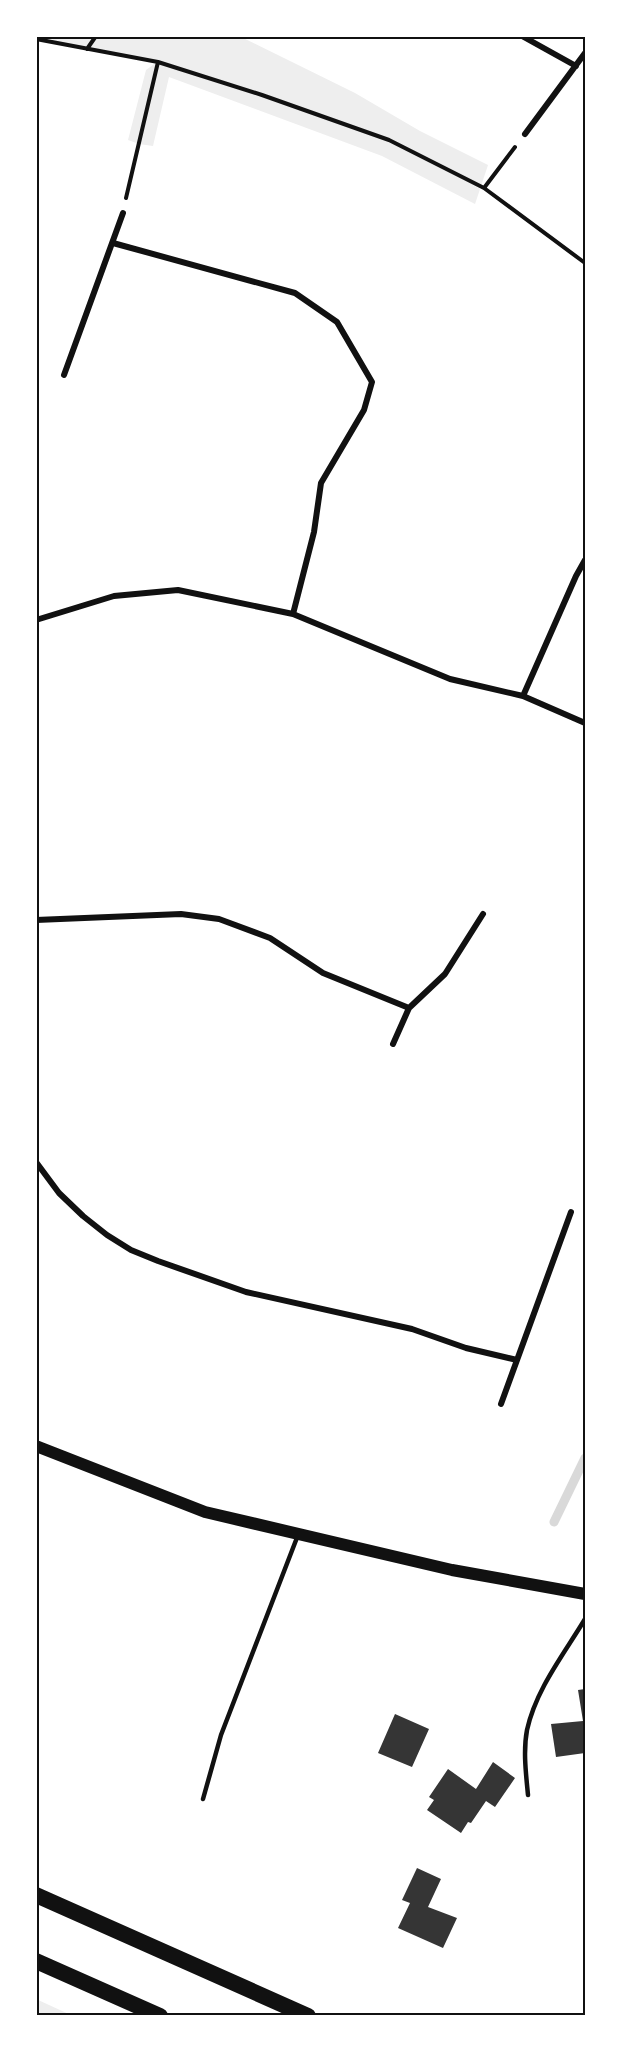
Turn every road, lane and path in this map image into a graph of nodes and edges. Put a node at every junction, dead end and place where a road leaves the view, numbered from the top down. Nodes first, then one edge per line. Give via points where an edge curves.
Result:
1 (96, 36) edge
2 (522, 36) edge
3 (36, 39) edge
4 (87, 50) junction
5 (585, 53) edge
6 (158, 62) junction
7 (576, 66) junction
8 (525, 134) joint
9 (484, 189) junction
10 (123, 213) joint
11 (113, 243) junction
12 (585, 263) edge
13 (64, 375) dead end
14 (585, 560) edge
15 (293, 614) junction
16 (36, 620) edge
17 (523, 696) junction
18 (585, 723) edge
19 (483, 914) dead end
20 (36, 920) edge
21 (408, 1008) junction
22 (393, 1044) dead end
23 (36, 1162) edge
24 (572, 1212) dead end
25 (517, 1360) junction
26 (501, 1404) dead end
27 (36, 1446) edge
28 (298, 1535) junction
29 (585, 1594) edge
30 (585, 1619) edge
31 (528, 1795) dead end
32 (202, 1799) dead end
33 (36, 1896) edge
34 (36, 1960) edge
35 (160, 2016) edge
36 (308, 2016) edge

1 - 4 path
2 - 7 street
3 - 4 path
4 - 6 path
5 - 7 street
6 - 9 path via 389,140
6 - 10 path
7 - 8 street
8 - 9 path
9 - 12 path
10 - 11 street
11 - 13 street
11 - 15 street via 295,293 337,322 372,382 364,410 321,483 314,532
14 - 17 street
15 - 16 street via 178,590 114,596
15 - 17 street via 450,679
17 - 18 street
19 - 21 street via 445,974
20 - 21 street via 181,914 219,919 270,938 323,973
21 - 22 street
23 - 25 street via 59,1193 83,1216 131,1250 158,1262 246,1292 412,1329
24 - 25 street
25 - 26 street
27 - 28 main road via 206,1512
28 - 29 main road via 452,1570
28 - 32 lane via 221,1735
30 - 31 lane via 540,1692 527,1730
33 - 36 highway
34 - 35 highway

